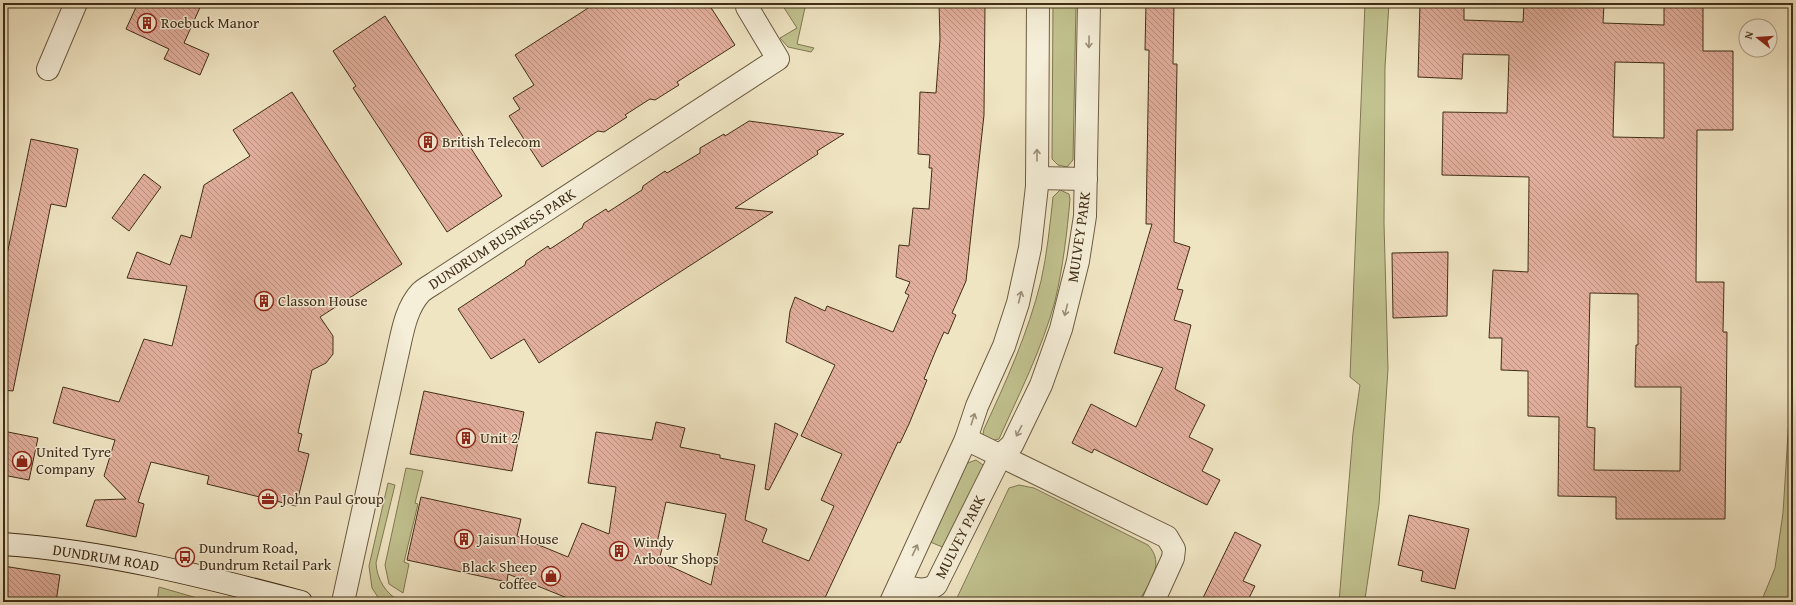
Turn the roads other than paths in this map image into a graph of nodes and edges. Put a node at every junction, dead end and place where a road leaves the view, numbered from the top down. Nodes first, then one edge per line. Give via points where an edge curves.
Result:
1 (76, 3) edge
2 (747, 3) edge
3 (1038, 3) edge
4 (1089, 3) edge
5 (48, 69) dead end
6 (1037, 178) junction
7 (1086, 179) junction
8 (966, 439) junction
9 (1001, 455) junction
10 (3, 544) edge
11 (895, 594) edge
12 (301, 602) edge
13 (343, 602) edge
14 (1153, 602) edge

1 - 5 street
2 - 13 street, DUNDRUM BUSINESS PARK via 778,59 421,292 411,306
6 -> 3 street, MULVEY PARK
4 -> 7 street, MULVEY PARK
6 - 7 street
8 -> 6 street, MULVEY PARK via 977,406 1004,346 1018,303 1033,230
7 -> 9 street, MULVEY PARK via 1085,216 1078,261 1062,329 1030,409 1012,445
8 - 9 street
11 -> 8 street, MULVEY PARK
9 - 11 street, MULVEY PARK via 936,585 930,589
9 - 14 street via 1167,537 1174,549 1174,558
10 - 12 street, DUNDRUM ROAD via 128,560 203,576

